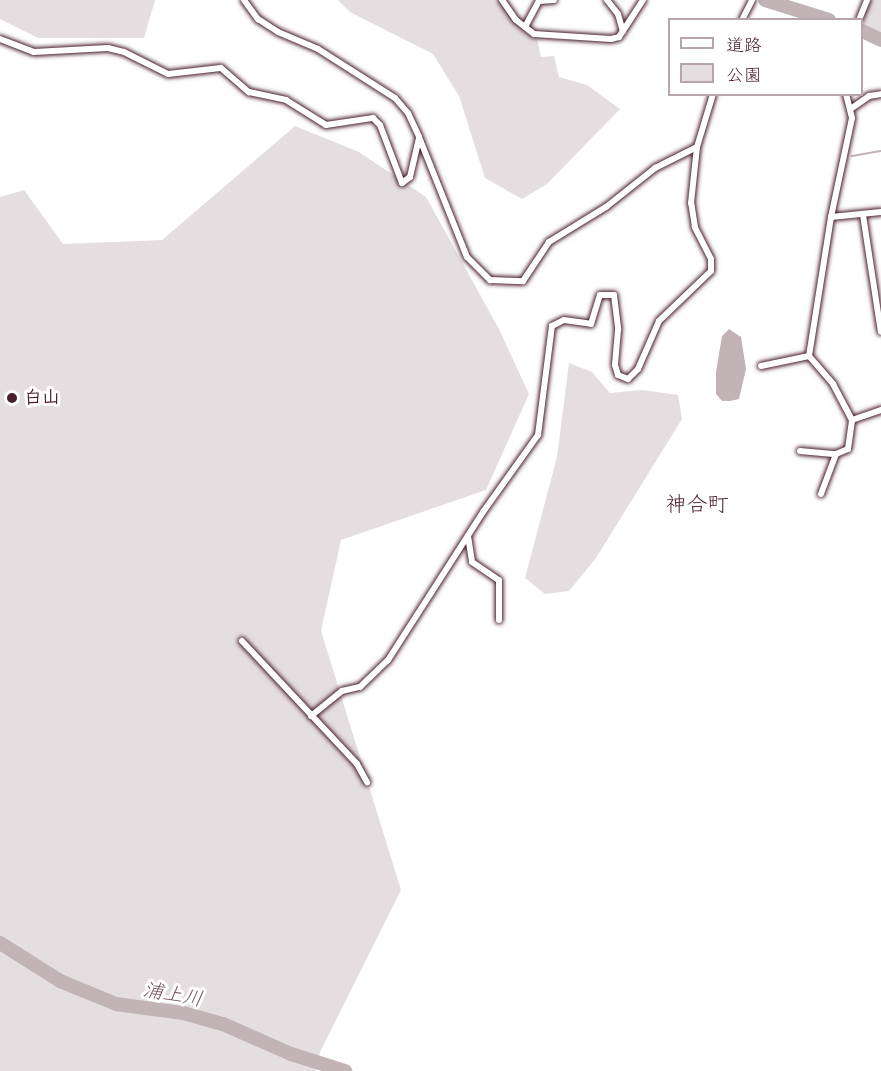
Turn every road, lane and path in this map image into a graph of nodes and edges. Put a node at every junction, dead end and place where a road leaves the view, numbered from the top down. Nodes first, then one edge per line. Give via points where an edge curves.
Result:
1 (244, 0) edge
2 (502, 0) edge
3 (554, 0) edge
4 (607, 0) edge
5 (643, 0) edge
6 (752, 0) edge
7 (867, 0) edge
8 (743, 18) edge
9 (860, 18) edge
10 (525, 27) junction
11 (623, 31) junction
12 (0, 39) edge
13 (881, 94) edge
14 (712, 96) edge
15 (847, 96) edge
16 (852, 108) junction
17 (420, 137) junction
18 (697, 147) junction
19 (881, 212) edge
20 (863, 215) junction
21 (831, 217) junction
22 (881, 332) edge
23 (809, 356) junction
24 (761, 366) dead end
25 (881, 410) edge
26 (852, 420) junction
27 (800, 451) dead end
28 (836, 454) junction
29 (821, 494) dead end
30 (468, 536) junction
31 (499, 620) dead end
32 (242, 641) dead end
33 (311, 716) junction
34 (367, 782) dead end

1 - 17 street via 258,19 278,32 305,42 380,86 408,113
2 - 10 street
3 - 10 street via 539,2
4 - 11 street via 618,14
5 - 11 street
6 - 8 street
7 - 9 street
10 - 11 street via 545,37 612,39
12 - 17 street via 34,52 108,48 168,74 221,68 249,92 286,100 326,125 373,118 380,125 402,183 410,177
13 - 16 street via 869,96
14 - 18 street
15 - 16 street
16 - 21 street
17 - 18 street via 468,257 490,280 514,284 530,274 549,242 606,207 655,168
18 - 30 street via 691,203 695,227 711,259 711,271 659,321 638,369 627,379 618,375 615,365 618,330 614,295 600,295 591,324 564,320 552,326 538,435
19 - 20 street
20 - 21 street
20 - 22 street
21 - 23 street
23 - 24 street
23 - 26 street via 833,384
25 - 26 street
26 - 28 street via 848,449
27 - 28 street
28 - 29 street
30 - 31 street via 472,562 499,580
30 - 33 street via 384,664 360,687 342,691
32 - 33 street
33 - 34 street via 357,764

